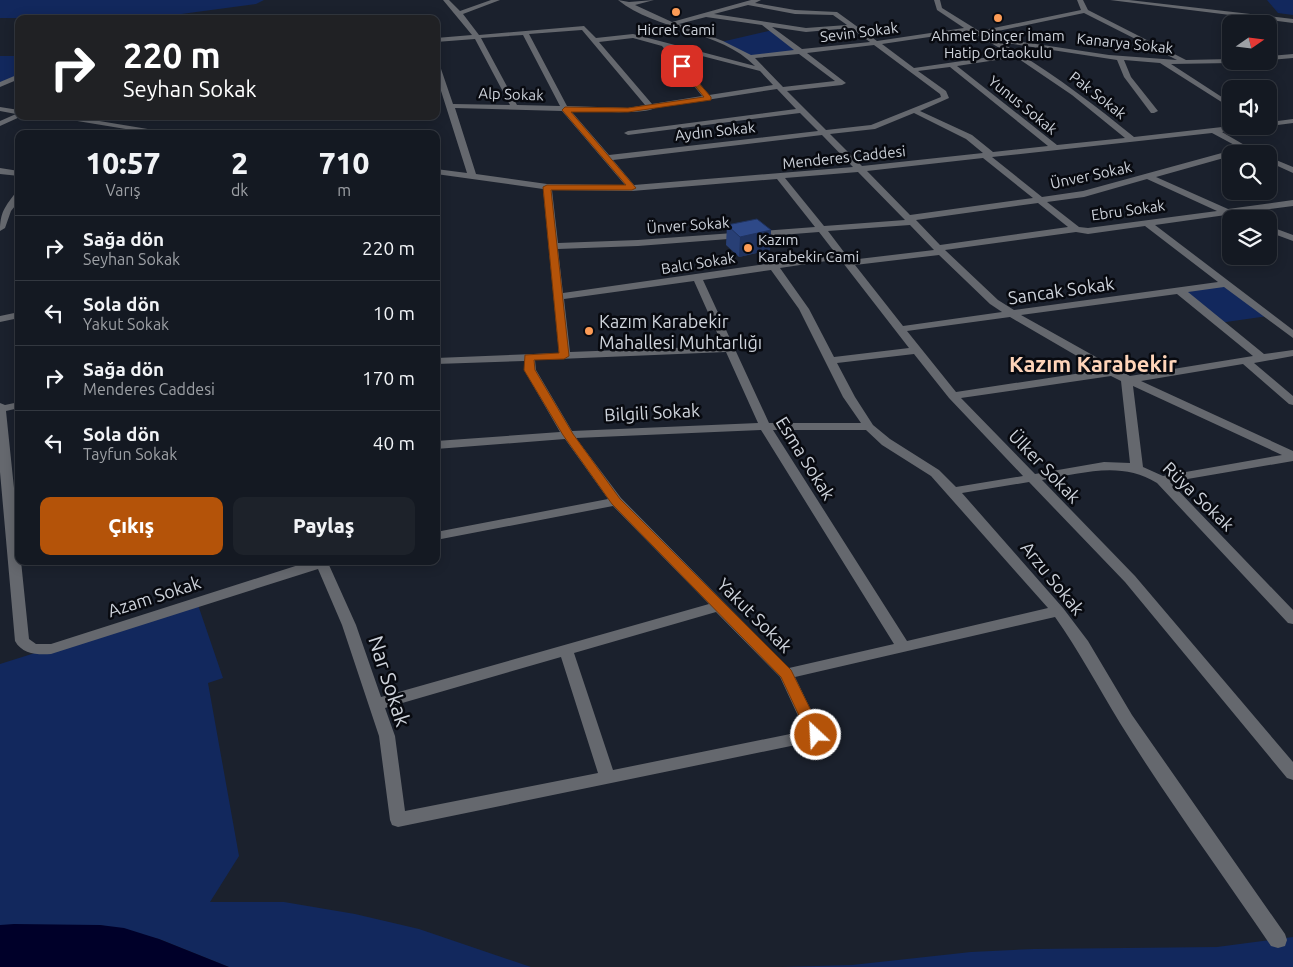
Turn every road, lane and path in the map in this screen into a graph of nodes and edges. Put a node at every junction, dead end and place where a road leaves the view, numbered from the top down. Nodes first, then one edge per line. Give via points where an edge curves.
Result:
1 (446, 0) edge
2 (497, 0) edge
3 (651, 0) edge
4 (759, 0) edge
5 (937, 0) edge
6 (1080, 0) edge
7 (1112, 0) edge
8 (624, 2) edge
9 (751, 4) junction
10 (1085, 11) junction
11 (461, 13) junction
12 (706, 15) junction
13 (1293, 21) edge
14 (671, 24) junction
15 (764, 24) junction
16 (854, 26) junction
17 (973, 31) junction
18 (525, 33) junction
19 (478, 36) junction
20 (986, 38) junction
21 (440, 40) edge
22 (594, 40) junction
23 (664, 44) junction
24 (878, 44) junction
25 (804, 52) junction
26 (1017, 55) junction
27 (1293, 56) edge
28 (1278, 57) edge
29 (750, 58) junction
30 (1120, 58) junction
31 (1162, 61) junction
32 (1222, 61) edge
33 (1186, 62) junction
34 (952, 64) junction
35 (765, 70) junction
36 (914, 70) junction
37 (440, 75) edge
38 (15, 78) edge
39 (0, 85) edge
40 (781, 88) junction
41 (708, 98) junction
42 (1222, 100) edge
43 (450, 106) junction
44 (515, 108) junction
45 (651, 108) junction
46 (0, 109) edge
47 (565, 110) junction
48 (803, 110) junction
49 (915, 111) junction
50 (15, 112) edge
51 (1154, 112) dead end
52 (15, 115) edge
53 (77, 120) edge
54 (1293, 121) edge
55 (1277, 123) edge
56 (0, 124) edge
57 (130, 128) junction
58 (126, 130) edge
59 (145, 130) edge
60 (1222, 130) edge
61 (1215, 131) junction
62 (628, 133) dead end
63 (827, 134) junction
64 (1132, 139) junction
65 (1238, 145) edge
66 (1054, 148) junction
67 (987, 155) junction
68 (1222, 157) edge
69 (607, 158) junction
70 (1277, 162) edge
71 (1291, 167) edge
72 (862, 169) junction
73 (0, 172) edge
74 (440, 172) edge
75 (15, 174) edge
76 (473, 177) junction
77 (780, 177) junction
78 (1149, 177) junction
79 (547, 187) junction
80 (632, 188) junction
81 (15, 200) edge
82 (1040, 200) junction
83 (1293, 203) edge
84 (1240, 210) edge
85 (1222, 211) edge
86 (1222, 212) edge
87 (912, 220) junction
88 (1147, 223) junction
89 (0, 228) edge
90 (1076, 228) junction
91 (822, 229) junction
92 (1277, 232) edge
93 (1293, 238) edge
94 (553, 246) junction
95 (940, 250) junction
96 (846, 260) junction
97 (773, 266) junction
98 (697, 278) junction
99 (1226, 284) junction
100 (1179, 290) junction
101 (558, 297) junction
102 (1010, 314) junction
103 (15, 316) edge
104 (0, 318) edge
105 (901, 330) junction
106 (1293, 335) edge
107 (730, 349) junction
108 (917, 350) junction
109 (1293, 353) edge
110 (564, 356) junction
111 (529, 358) junction
112 (1262, 358) junction
113 (440, 361) edge
114 (830, 361) junction
115 (1245, 361) junction
116 (1112, 372) junction
117 (1127, 380) junction
118 (953, 396) junction
119 (1293, 402) edge
120 (15, 406) edge
121 (0, 408) edge
122 (765, 426) junction
123 (869, 427) junction
124 (568, 435) junction
125 (440, 445) edge
126 (1293, 457) edge
127 (1137, 468) junction
128 (1032, 478) junction
129 (1161, 480) junction
130 (953, 491) junction
131 (616, 501) junction
132 (15, 516) edge
133 (440, 535) edge
134 (18, 565) edge
135 (314, 565) edge
136 (324, 565) edge
137 (719, 606) junction
138 (1058, 611) junction
139 (1293, 619) edge
140 (903, 646) junction
141 (566, 650) junction
142 (786, 674) junction
143 (377, 704) junction
144 (1293, 773) edge
145 (608, 778) junction
146 (398, 820) joint
147 (1278, 940) dead end

1 - 11 street
2 - 11 street
3 - 8 street
4 - 9 street
5 - 17 street, Pak Sokak via 942,12
6 - 10 street
7 - 13 street via 1211,8
8 - 14 street
9 - 12 street
9 - 16 street via 795,12 835,12
10 - 17 street, Sevin Sokak
10 - 33 street
11 - 19 street
12 - 14 street
12 - 15 street
14 - 29 street via 721,42
15 - 16 street via 806,30
15 - 25 street
16 - 24 street
17 - 20 street, Pak Sokak
17 - 24 street, Sevin Sokak
18 - 19 street
18 - 22 street via 584,28
18 - 47 street
19 - 21 street
19 - 44 street
20 - 26 street, Pak Sokak
20 - 30 street, Kanarya Sokak
22 - 23 street via 633,36
22 - 45 street
23 - 35 street
23 - 41 street
24 - 25 street, Sevin Sokak
24 - 36 street
25 - 29 street, Sevin Sokak
25 - 40 street, Alp Sokak via 842,83
26 - 34 street
26 - 64 street, Pak Sokak via 1075,93
27 - 28 street
29 - 35 street
30 - 31 street, Kanarya Sokak
30 - 51 street via 1128,77
31 - 33 street, Kanarya Sokak
31 - 42 street
32 - 33 street, Kanarya Sokak
34 - 36 street
34 - 66 street, Yunus Sokak
35 - 40 street
36 - 49 street, Aydın Sokak via 945,96 943,100
37 - 43 street
38 - 39 street
40 - 41 street, Alp Sokak
40 - 48 street
41 - 45 street, Alp Sokak
43 - 44 street, Alp Sokak
43 - 76 street
44 - 47 street, Alp Sokak
45 - 47 street, Alp Sokak
46 - 50 street
47 - 69 street
48 - 62 street
48 - 63 street
49 - 63 street, Aydın Sokak via 872,127
49 - 67 street via 969,137
52 - 56 street
53 - 57 street
54 - 55 street
57 - 58 street
57 - 59 street
60 - 61 street, Menderes Caddesi
61 - 64 street, Menderes Caddesi
61 - 65 street
63 - 69 street, Aydın Sokak
63 - 72 street
64 - 66 street, Menderes Caddesi
66 - 67 street, Menderes Caddesi
67 - 72 street, Menderes Caddesi
67 - 82 street
68 - 78 street, Ünver Sokak
69 - 80 street
70 - 71 street
72 - 77 street, Menderes Caddesi
72 - 87 street
73 - 75 street
74 - 76 street, Menderes Caddesi
76 - 79 street, Menderes Caddesi
77 - 80 street, Menderes Caddesi
77 - 91 street, Ülker Sokak
78 - 82 street, Ünver Sokak via 1084,194
78 - 85 street
79 - 80 street, Menderes Caddesi
79 - 94 street
81 - 89 street
82 - 87 street, Ünver Sokak
82 - 90 street
83 - 84 street, Ebru Sokak
86 - 88 street, Ebru Sokak
87 - 91 street, Ünver Sokak
87 - 95 street
88 - 90 street, Ebru Sokak via 1088,232
88 - 99 street
90 - 95 street, Ebru Sokak
91 - 94 street, Ünver Sokak
91 - 96 street, Ülker Sokak
92 - 93 street
94 - 101 street
95 - 96 street, Ebru Sokak
95 - 102 street
96 - 97 street, Balcı Sokak
96 - 105 street, Ülker Sokak
97 - 98 street, Balcı Sokak
97 - 114 street, Arzu Sokak via 804,309
98 - 101 street, Balcı Sokak
98 - 107 street, Esma Sokak
99 - 100 street, Sancak Sokak
99 - 106 street
100 - 102 street, Sancak Sokak
100 - 112 street
101 - 110 street
102 - 105 street, Sancak Sokak
102 - 116 street
103 - 104 street
105 - 108 street, Ülker Sokak
107 - 110 street
107 - 122 street, Esma Sokak
108 - 114 street
108 - 118 street, Ülker Sokak
109 - 112 street
110 - 111 street
111 - 113 street
111 - 124 street, Yakut Sokak via 530,370
112 - 115 street
114 - 123 street, Arzu Sokak
115 - 117 street
115 - 119 street
116 - 117 street
116 - 118 street
117 - 126 street
117 - 127 street, Rüya Sokak
118 - 128 street, Ülker Sokak
120 - 121 street
121 - 132 street
122 - 123 street, Bilgili Sokak
122 - 124 street, Bilgili Sokak
122 - 140 street, Esma Sokak
123 - 130 street, Arzu Sokak via 886,442 935,473
124 - 125 street, Bilgili Sokak
124 - 131 street, Yakut Sokak
126 - 129 street
127 - 128 street via 1104,466
127 - 129 street, Rüya Sokak
128 - 130 street
128 - 144 street, Ülker Sokak via 1130,579
129 - 139 street, Rüya Sokak
130 - 138 street, Arzu Sokak via 1038,584
131 - 133 street
131 - 137 street, Yakut Sokak
134 - 135 street, Azam Sokak via 22,641 33,650 51,649
136 - 143 street, Nar Sokak
137 - 141 street
137 - 142 street, Yakut Sokak
138 - 140 street
138 - 147 street, Arzu Sokak via 1083,645 1157,765
140 - 142 street
141 - 143 street
141 - 145 street
142 - 145 street, Yakut Sokak via 816,735
143 - 146 street, Nar Sokak via 387,736
145 - 146 street, Yakut Sokak

